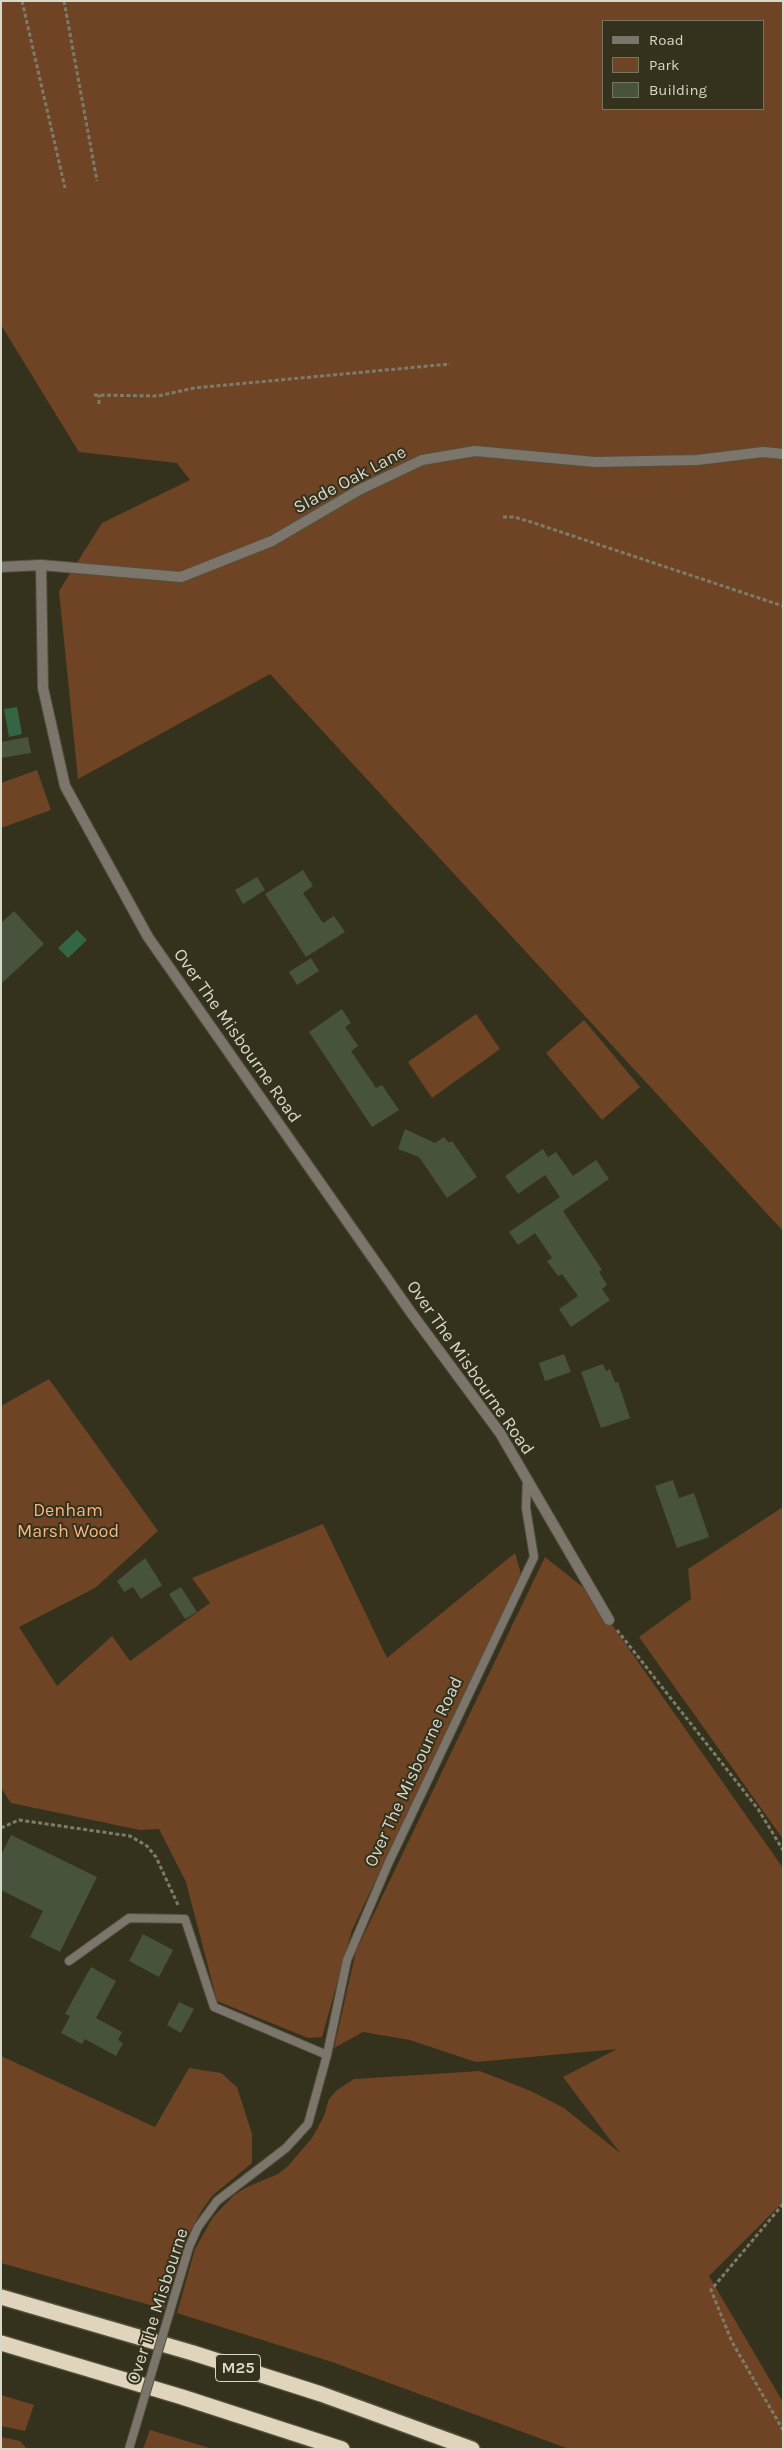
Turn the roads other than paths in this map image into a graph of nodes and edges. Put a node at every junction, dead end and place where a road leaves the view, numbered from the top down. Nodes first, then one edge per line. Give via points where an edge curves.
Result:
1 (783, 454) edge
2 (41, 565) junction
3 (1, 566) edge
4 (527, 1478) junction
5 (608, 1620) road end
6 (69, 1961) dead end
7 (327, 2055) junction
8 (1, 2297) edge
9 (1, 2343) edge
10 (129, 2449) edge
11 (342, 2449) edge
12 (472, 2449) edge

1 - 2 street, Slade Oak Lane via 763,452 697,460 595,462 475,451 422,460 359,490 272,541 181,577
2 - 3 street, Slade Oak Lane
2 - 4 street, Over The Misbourne Road via 43,688 65,786 148,937 500,1434
4 - 5 street, Over The Misbourne Road
4 - 7 lane, Over The Misbourne Road via 526,1508 534,1557 388,1864 348,1960
6 - 7 lane via 129,1918 185,1919 214,2007
7 - 10 lane, Over The Misbourne, bridge via 308,2124 286,2148 217,2201 198,2227 189,2247
8 - 12 highway, M25 via 312,2391
9 - 11 highway, M25

